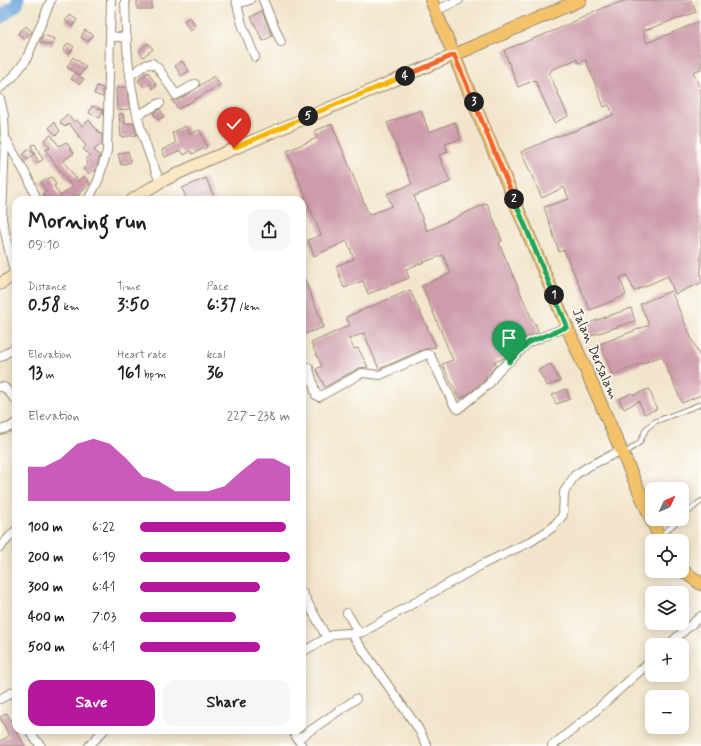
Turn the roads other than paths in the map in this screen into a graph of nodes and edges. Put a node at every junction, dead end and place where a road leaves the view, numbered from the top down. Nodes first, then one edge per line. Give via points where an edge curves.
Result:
1 (51, 0) edge
2 (110, 0) edge
3 (125, 0) edge
4 (250, 0) edge
5 (263, 0) edge
6 (458, 0) edge
7 (575, 1) edge
8 (237, 2) edge
9 (433, 5) edge
10 (113, 36) junction
11 (127, 38) junction
12 (281, 42) dead end
13 (454, 55) junction
14 (256, 57) dead end
15 (131, 75) junction
16 (196, 84) dead end
17 (0, 88) edge
18 (160, 103) dead end
19 (1, 105) edge
20 (138, 115) junction
21 (6, 138) junction
22 (160, 182) junction
23 (35, 196) edge
24 (90, 196) edge
25 (138, 196) edge
26 (12, 263) edge
27 (12, 278) edge
28 (0, 284) edge
29 (567, 327) junction
30 (12, 350) edge
31 (0, 357) edge
32 (306, 367) edge
33 (0, 387) edge
34 (12, 396) edge
35 (701, 404) edge
36 (12, 425) edge
37 (0, 430) edge
38 (621, 454) junction
39 (701, 500) edge
40 (689, 511) edge
41 (673, 526) edge
42 (658, 534) edge
43 (665, 534) edge
44 (12, 535) edge
45 (0, 547) edge
46 (689, 575) edge
47 (701, 584) edge
48 (306, 599) edge
49 (347, 613) dead end
50 (701, 616) edge
51 (355, 633) junction
52 (327, 638) junction
53 (676, 638) edge
54 (306, 650) edge
55 (645, 666) edge
56 (12, 692) edge
57 (356, 698) dead end
58 (0, 699) edge
59 (31, 734) dead end
60 (100, 734) edge
61 (300, 742) edge
62 (41, 746) edge
63 (89, 746) edge
64 (428, 746) edge
65 (552, 746) edge

1 - 17 street via 26,60
2 - 10 street
3 - 11 street
4 - 8 street
5 - 12 street
6 - 9 street
7 - 13 main road
8 - 14 street via 242,24
9 - 13 main road, Jalan Dersalam
10 - 11 street
10 - 24 street via 107,151 98,181
11 - 15 street
13 - 22 main road via 262,135
13 - 29 main road, Jalan Dersalam
15 - 16 street via 152,63 160,69 176,95
15 - 20 street
18 - 20 street
19 - 21 street
20 - 22 street
21 - 23 street
21 - 26 street via 2,219
22 - 25 main road
27 - 28 main road
29 - 32 street via 529,342 498,371 489,384 458,409 430,355 426,354 380,375 362,373 319,397 316,395 309,368
29 - 38 main road, Jalan Dersalam
30 - 31 street
33 - 34 street via 4,387
35 - 38 lane via 654,422 648,427 640,442
36 - 37 street
38 - 42 main road, Jalan Dersalam
38 - 51 street via 589,466 575,475 564,492 563,515 552,528 363,632
39 - 40 lane
41 - 43 lane
44 - 45 street
46 - 47 main road
48 - 52 street
49 - 51 street
50 - 53 street
51 - 52 street via 334,634
51 - 64 street
52 - 54 street
55 - 65 street
56 - 58 street
57 - 61 street
59 - 62 street
60 - 63 street

